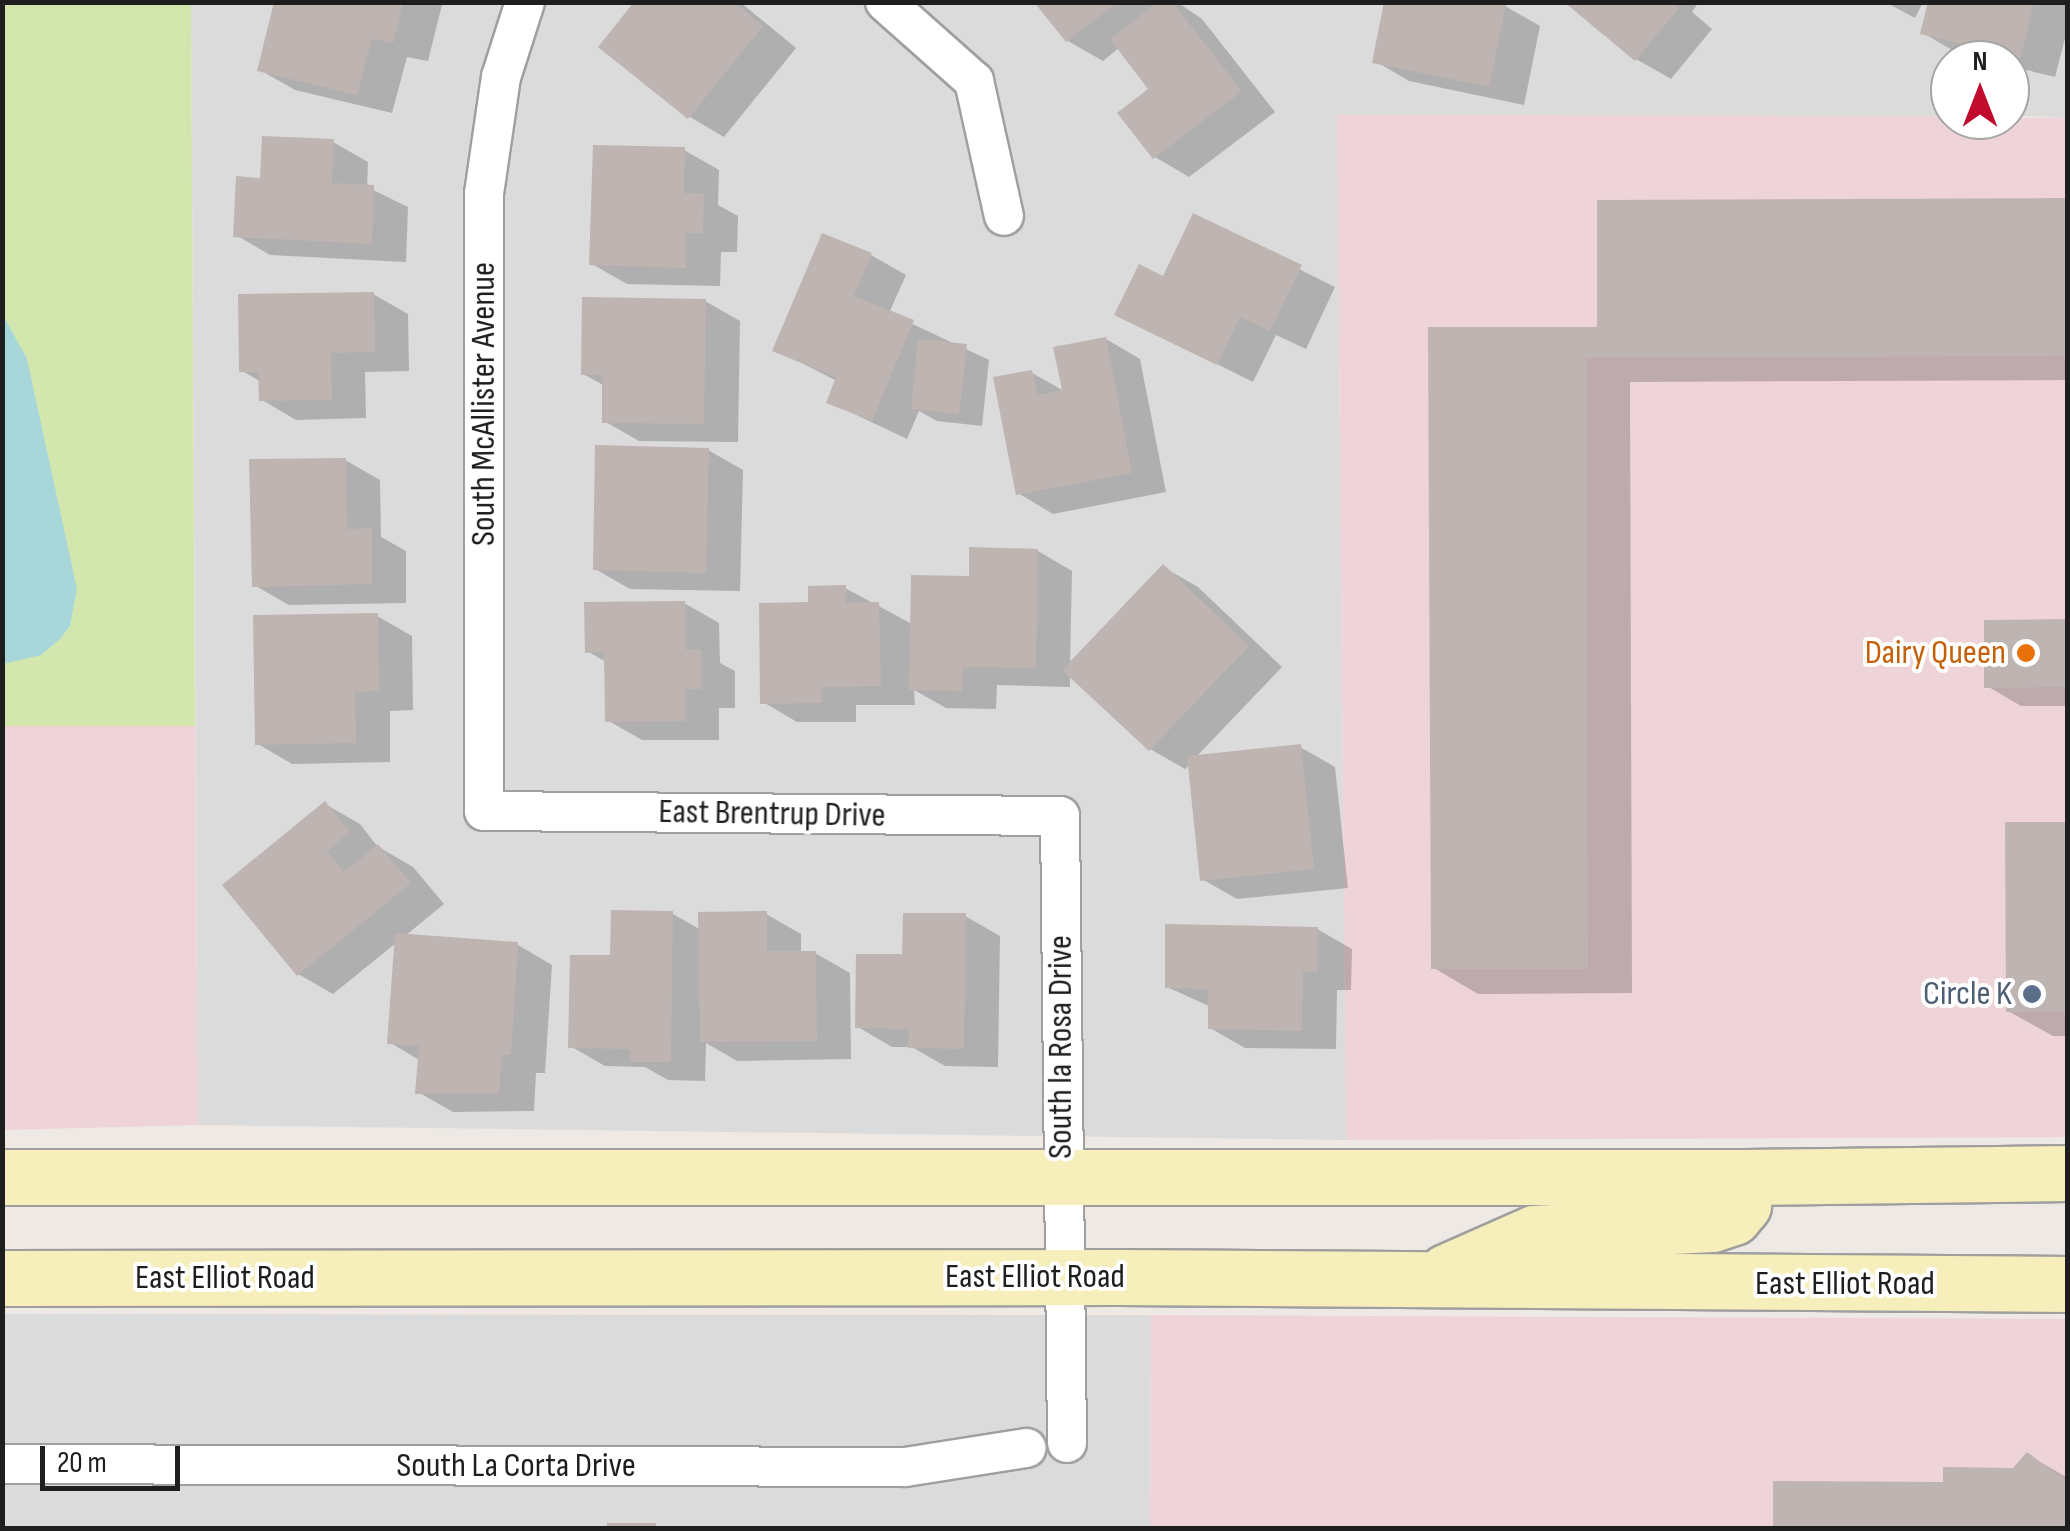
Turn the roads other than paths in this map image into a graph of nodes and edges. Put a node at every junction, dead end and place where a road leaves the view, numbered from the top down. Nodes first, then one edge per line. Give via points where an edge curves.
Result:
1 (526, 2) edge
2 (885, 2) edge
3 (1004, 216) dead end
4 (484, 811) joint
5 (1060, 816) joint
6 (2068, 1173) edge
7 (1062, 1176) junction
8 (2, 1177) edge
9 (1744, 1178) junction
10 (1062, 1277) junction
11 (2, 1278) edge
12 (1429, 1279) junction
13 (2068, 1284) edge
14 (1067, 1443) dead end
15 (1027, 1448) dead end
16 (2, 1464) edge

1 - 4 street, South McAllister Avenue via 501,76 484,193
2 - 3 street via 974,81
4 - 5 street, East Brentrup Drive
5 - 7 street, South la Rosa Drive
6 - 9 main road
7 - 8 main road
7 - 9 main road
7 - 10 street, South la Rosa Drive
9 - 12 main road via 1734,1217 1712,1224 1534,1232
10 - 11 main road, East Elliot Road
10 - 12 main road, East Elliot Road
10 - 14 street, South la Rosa Drive
12 - 13 main road, East Elliot Road
15 - 16 street, South La Corta Drive via 905,1467

